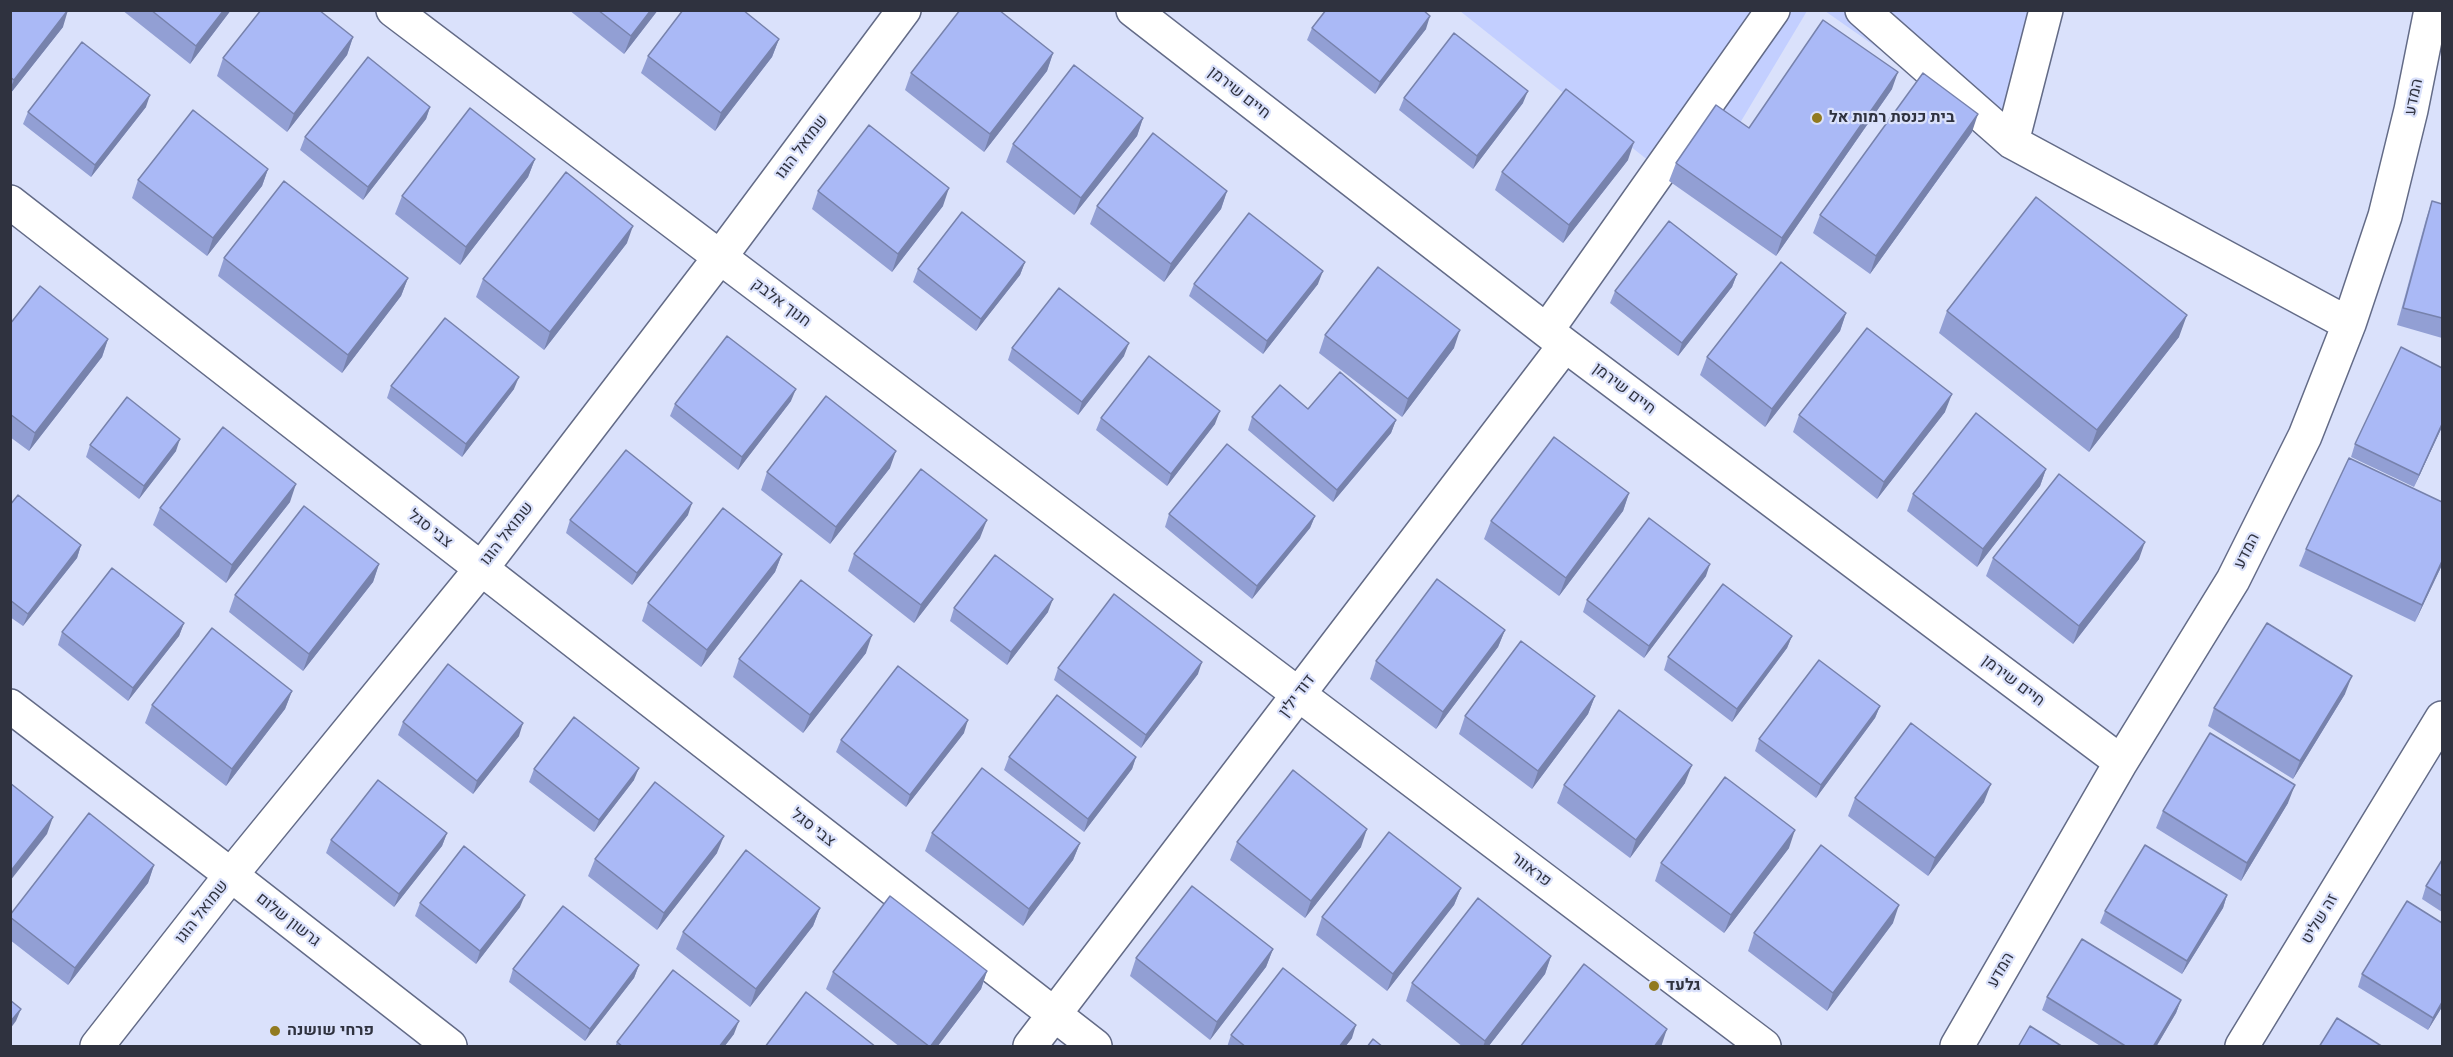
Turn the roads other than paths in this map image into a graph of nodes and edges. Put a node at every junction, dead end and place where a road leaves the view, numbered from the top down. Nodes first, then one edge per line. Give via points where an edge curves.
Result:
1 (393, 10) edge
2 (904, 10) edge
3 (1133, 10) edge
4 (1773, 10) edge
5 (1862, 10) edge
6 (2046, 10) edge
7 (2434, 24) edge
8 (2012, 142) junction
9 (10, 202) edge
10 (720, 257) junction
11 (2349, 324) junction
12 (1556, 338) junction
13 (481, 569) junction
14 (1298, 694) junction
15 (10, 706) edge
16 (2442, 718) edge
17 (2121, 762) junction
18 (231, 875) junction
19 (1054, 1015) junction
20 (97, 1047) edge
21 (450, 1047) edge
22 (1030, 1047) edge
23 (1095, 1047) edge
24 (1764, 1047) edge
25 (1958, 1047) edge
26 (2242, 1047) edge

1 - 10 street, חנוך אלבק
2 - 10 street, שמואל הוגו
3 - 12 street, חיים שירמן
4 - 12 street, דוד ילין
5 - 8 street
6 - 8 street
7 - 11 street, המדע via 2385,216
8 - 11 street
9 - 13 street, צבי סגל
10 - 13 street, שמואל הוגו
10 - 14 street, חנוך אלבק
11 - 17 street, המדע via 2305,436 2233,580
12 - 14 street, דוד ילין
12 - 17 street, חיים שירמן
13 - 18 street, שמואל הוגו
13 - 19 street, צבי סגל
14 - 19 street, דוד ילין
14 - 24 street, פראוור
15 - 18 street, גרשון שלום
16 - 26 street, זה שליט
17 - 25 street, המדע
18 - 20 street, שמואל הוגו
18 - 21 street, גרשון שלום
19 - 22 street, דוד ילין
19 - 23 street, צבי סגל

